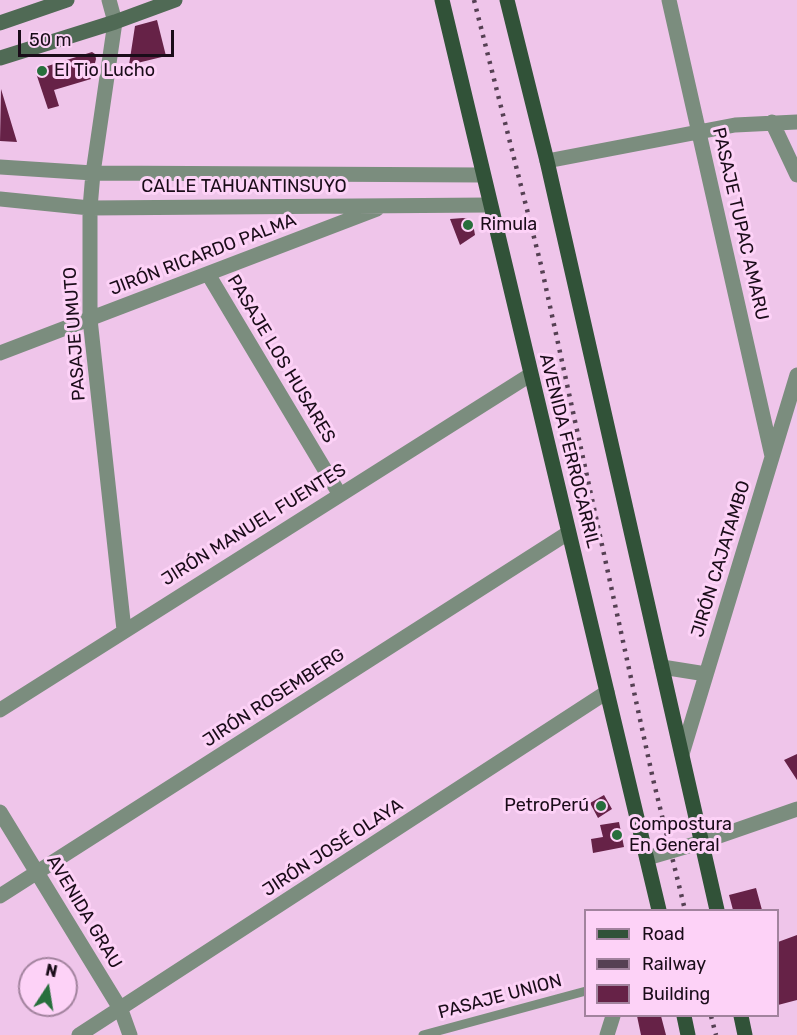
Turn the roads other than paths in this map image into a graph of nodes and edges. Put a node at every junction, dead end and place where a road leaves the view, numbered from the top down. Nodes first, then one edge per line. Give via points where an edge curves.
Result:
1 (67, 0) edge
2 (109, 0) edge
3 (175, 0) edge
4 (442, 0) edge
5 (507, 0) edge
6 (669, 0) edge
7 (115, 22) junction
8 (0, 23) edge
9 (0, 58) edge
10 (772, 122) junction
11 (797, 122) edge
12 (699, 132) junction
13 (547, 161) junction
14 (0, 166) edge
15 (93, 173) junction
16 (482, 175) junction
17 (797, 175) edge
18 (0, 200) edge
19 (489, 205) junction
20 (385, 206) junction
21 (90, 208) junction
22 (208, 274) junction
23 (90, 319) junction
24 (0, 353) edge
25 (530, 375) junction
26 (797, 375) edge
27 (772, 456) junction
28 (340, 495) junction
29 (568, 532) junction
30 (124, 630) junction
31 (662, 667) junction
32 (706, 674) junction
33 (607, 692) junction
34 (0, 710) edge
35 (682, 754) junction
36 (797, 809) edge
37 (0, 812) edge
38 (702, 842) junction
39 (647, 858) junction
40 (37, 872) junction
41 (0, 896) edge
42 (659, 909) edge
43 (717, 909) edge
44 (584, 991) edge
45 (121, 1010) junction
46 (613, 1017) edge
47 (684, 1017) edge
48 (741, 1017) edge
49 (80, 1035) edge
50 (130, 1035) edge
51 (423, 1035) edge
52 (607, 1035) edge
53 (688, 1035) edge
54 (746, 1035) edge

1 - 8 main road
2 - 7 street, PASAJE UMUTO
3 - 7 main road
4 - 16 main road, AVENIDA FERROCARRIL
5 - 13 main road
6 - 12 street, PASAJE TUPAC AMARU
7 - 9 main road
7 - 15 street, PASAJE UMUTO
10 - 11 street
10 - 12 street
10 - 17 street
12 - 13 street
12 - 27 street, PASAJE TUPAC AMARU
13 - 31 main road
14 - 15 street, CALLE TAHUANTINSUYO
15 - 16 street, CALLE TAHUANTINSUYO
15 - 21 street, PASAJE UMUTO
16 - 19 main road, AVENIDA FERROCARRIL
18 - 21 street, CALLE TAHUANTINSUYO
19 - 20 street, CALLE TAHUANTINSUYO
19 - 25 main road, AVENIDA FERROCARRIL
20 - 21 street, CALLE TAHUANTINSUYO
20 - 22 street, JIRÓN RICARDO PALMA
21 - 23 street, PASAJE UMUTO
22 - 23 street, JIRÓN RICARDO PALMA
22 - 28 street, PASAJE LOS HUSARES
23 - 24 street, JIRÓN RICARDO PALMA
23 - 30 street, PASAJE UMUTO
25 - 28 street, JIRÓN MANUEL FUENTES
25 - 29 main road, AVENIDA FERROCARRIL
26 - 27 street, JIRÓN CAJATAMBO
27 - 32 street, JIRÓN CAJATAMBO
28 - 30 street, JIRÓN MANUEL FUENTES
29 - 33 main road, AVENIDA FERROCARRIL
29 - 40 street, JIRÓN ROSEMBERG
30 - 34 street, JIRÓN MANUEL FUENTES
31 - 32 street
31 - 35 main road
32 - 35 street, JIRÓN CAJATAMBO
33 - 39 main road, AVENIDA FERROCARRIL
33 - 45 street, JIRÓN JOSÉ OLAYA
35 - 38 main road
36 - 38 street
37 - 40 street, AVENIDA GRAU
38 - 39 street
38 - 43 main road
39 - 42 main road, AVENIDA FERROCARRIL
40 - 41 street, JIRÓN ROSEMBERG
40 - 45 street, AVENIDA GRAU
44 - 51 lane, PASAJE UNION
45 - 49 street, JIRÓN JOSÉ OLAYA
45 - 50 street, AVENIDA GRAU
46 - 52 street
47 - 53 main road
48 - 54 main road

